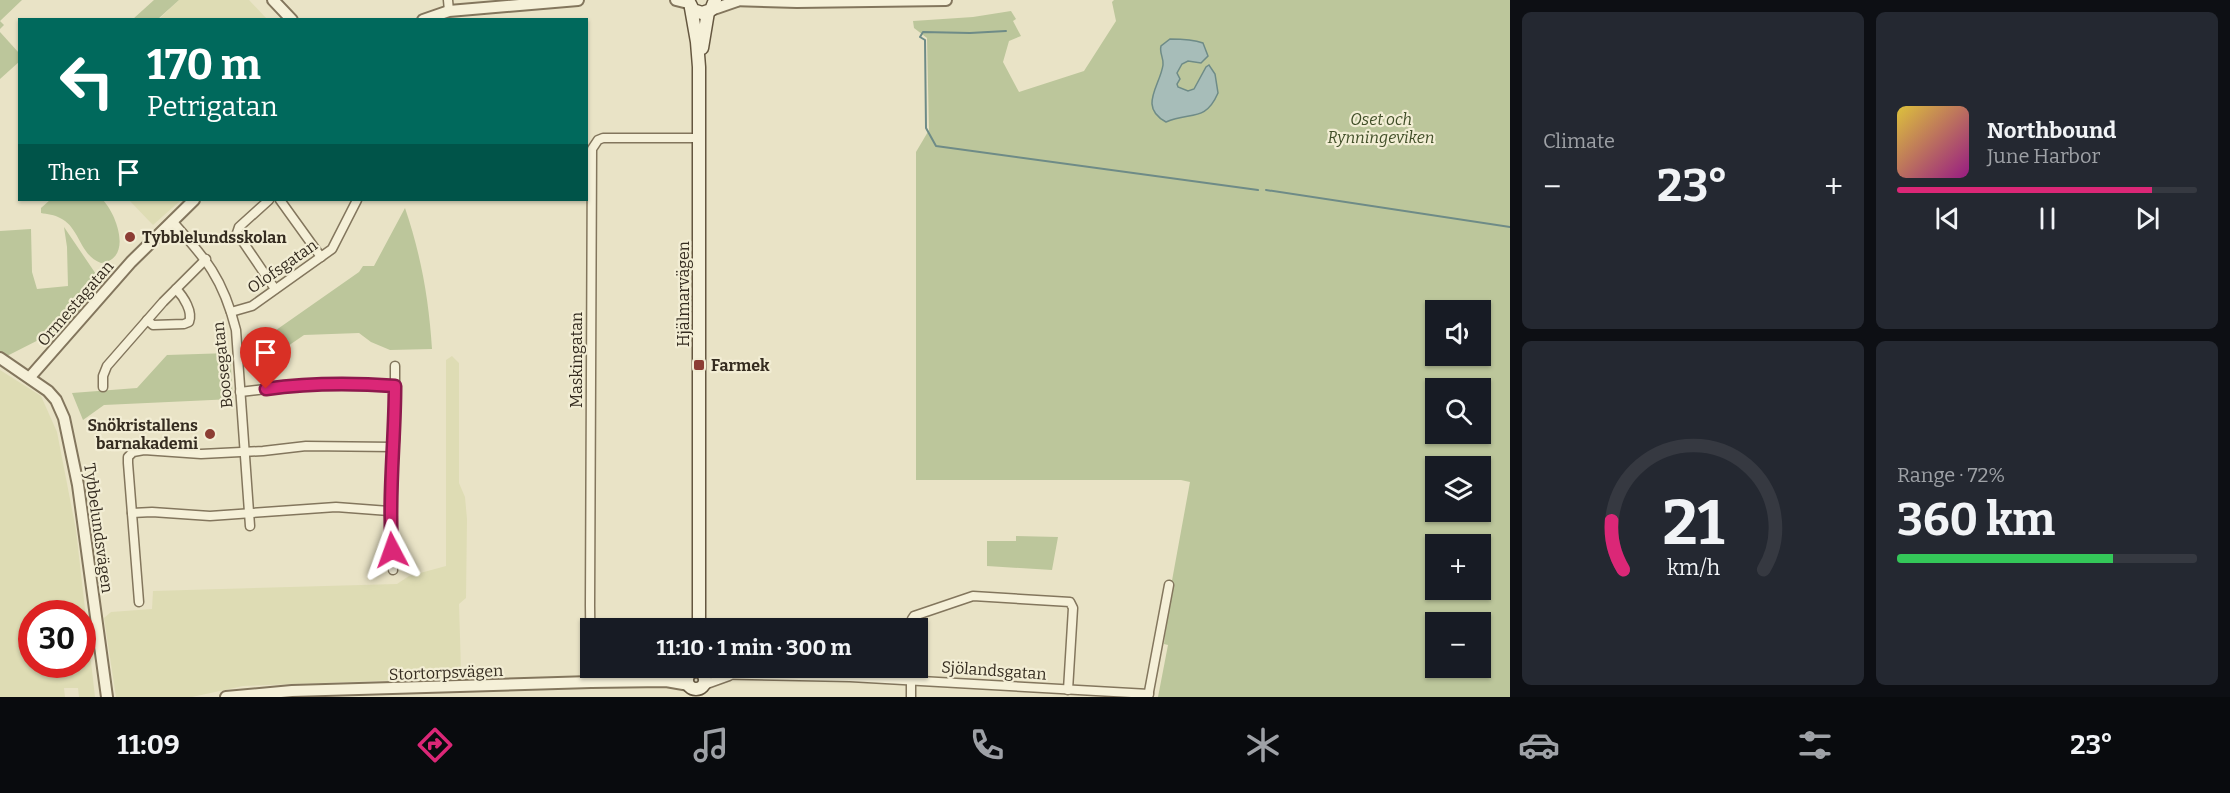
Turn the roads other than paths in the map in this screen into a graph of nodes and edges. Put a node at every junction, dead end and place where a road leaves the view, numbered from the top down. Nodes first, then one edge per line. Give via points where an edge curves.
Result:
1 (273, 0) edge
2 (578, 0) edge
3 (946, 0) edge
4 (734, 1) edge
5 (774, 1) edge
6 (686, 3) edge
7 (448, 6) edge
8 (711, 7) edge
9 (290, 18) edge
10 (427, 18) edge
11 (699, 67) junction
12 (699, 138) junction
13 (193, 201) edge
14 (268, 201) edge
15 (281, 201) edge
16 (356, 201) edge
17 (172, 220) junction
18 (321, 257) junction
19 (206, 259) junction
20 (176, 289) junction
21 (275, 289) junction
22 (231, 312) junction
23 (147, 320) junction
24 (0, 358) edge
25 (395, 366) dead end
26 (30, 377) junction
27 (395, 386) junction
28 (103, 387) dead end
29 (240, 392) junction
30 (394, 447) junction
31 (245, 452) junction
32 (389, 511) junction
33 (132, 513) junction
34 (250, 514) junction
35 (250, 526) dead end
36 (393, 570) dead end
37 (1169, 585) dead end
38 (139, 602) dead end
39 (699, 618) edge
40 (913, 618) edge
41 (911, 680) junction
42 (697, 681) edge
43 (591, 682) junction
44 (1068, 690) junction
45 (1149, 696) edge
46 (107, 697) edge
47 (226, 697) edge
48 (912, 697) edge

1 - 9 street
2 - 7 street
3 - 5 street
4 - 5 street
4 - 8 street
6 - 8 main road via 699,13
6 - 11 main road, Hjälmarvägen via 696,30
7 - 10 street
8 - 11 main road, Hjälmarvägen
11 - 12 main road, Hjälmarvägen
12 - 39 main road, Hjälmarvägen
12 - 43 street, Maskingatan via 609,138 598,140 592,149
13 - 17 street, Ormestagatan
14 - 21 street via 237,232
15 - 18 street
16 - 18 street, Olofsgatan via 333,247
17 - 19 street, Boosegatan
17 - 26 street, Ormestagatan
18 - 21 street, Olofsgatan
19 - 20 street
19 - 22 street, Boosegatan via 224,290
20 - 23 street
20 - 23 street via 190,314 189,322 153,325
21 - 22 street, Olofsgatan via 249,308
22 - 29 street, Boosegatan
23 - 28 street via 107,366
24 - 26 street, Tybbelundsvägen
25 - 27 street
26 - 46 street, Tybbelundsvägen via 56,400 69,435
27 - 29 street via 301,384
27 - 30 street
29 - 31 street, Boosegatan
30 - 31 street via 327,445
30 - 32 street
31 - 33 street via 133,452 128,457
31 - 34 street, Boosegatan
32 - 34 street via 336,507
32 - 36 street
33 - 34 street
33 - 38 street
34 - 35 street, Boosegatan
37 - 45 street
40 - 44 street via 973,596 1070,602 1073,608
41 - 42 street, Sjölandsgatan via 729,676
41 - 44 street, Sjölandsgatan
41 - 48 street
42 - 43 street, Stortorpsvägen
43 - 47 street, Stortorpsvägen via 292,691
44 - 45 street, Sjölandsgatan

